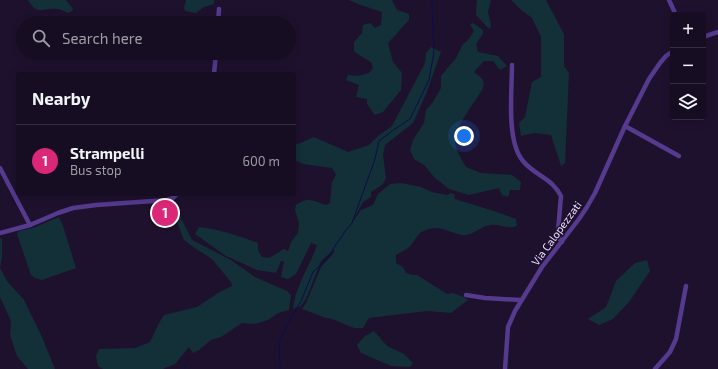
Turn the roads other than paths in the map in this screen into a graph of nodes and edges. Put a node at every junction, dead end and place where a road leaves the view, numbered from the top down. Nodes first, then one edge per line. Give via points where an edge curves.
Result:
1 (669, 0) edge
2 (219, 9) dead end
3 (675, 12) edge
4 (218, 16) edge
5 (718, 32) edge
6 (706, 36) edge
7 (670, 53) edge
8 (215, 60) edge
9 (512, 65) dead end
10 (214, 72) edge
11 (625, 126) junction
12 (679, 156) dead end
13 (0, 168) edge
14 (175, 196) edge
15 (30, 225) junction
16 (0, 233) edge
17 (562, 242) junction
18 (686, 286) dead end
19 (466, 295) dead end
20 (521, 300) junction
21 (505, 369) edge
22 (655, 369) edge

1 - 3 street
2 - 4 street
5 - 6 street
7 - 11 street, Via Calopezzati via 654,72
8 - 10 street
9 - 17 street via 512,132 515,146 524,162 553,185 562,196 558,233
11 - 12 street
11 - 17 street, Via Calopezzati via 591,200
13 - 15 street
14 - 15 street via 167,200 75,208
15 - 16 street
17 - 20 street, Via Calopezzati
18 - 22 street via 676,339 670,352
19 - 20 street
20 - 21 street, Via Calopezzati via 508,327

